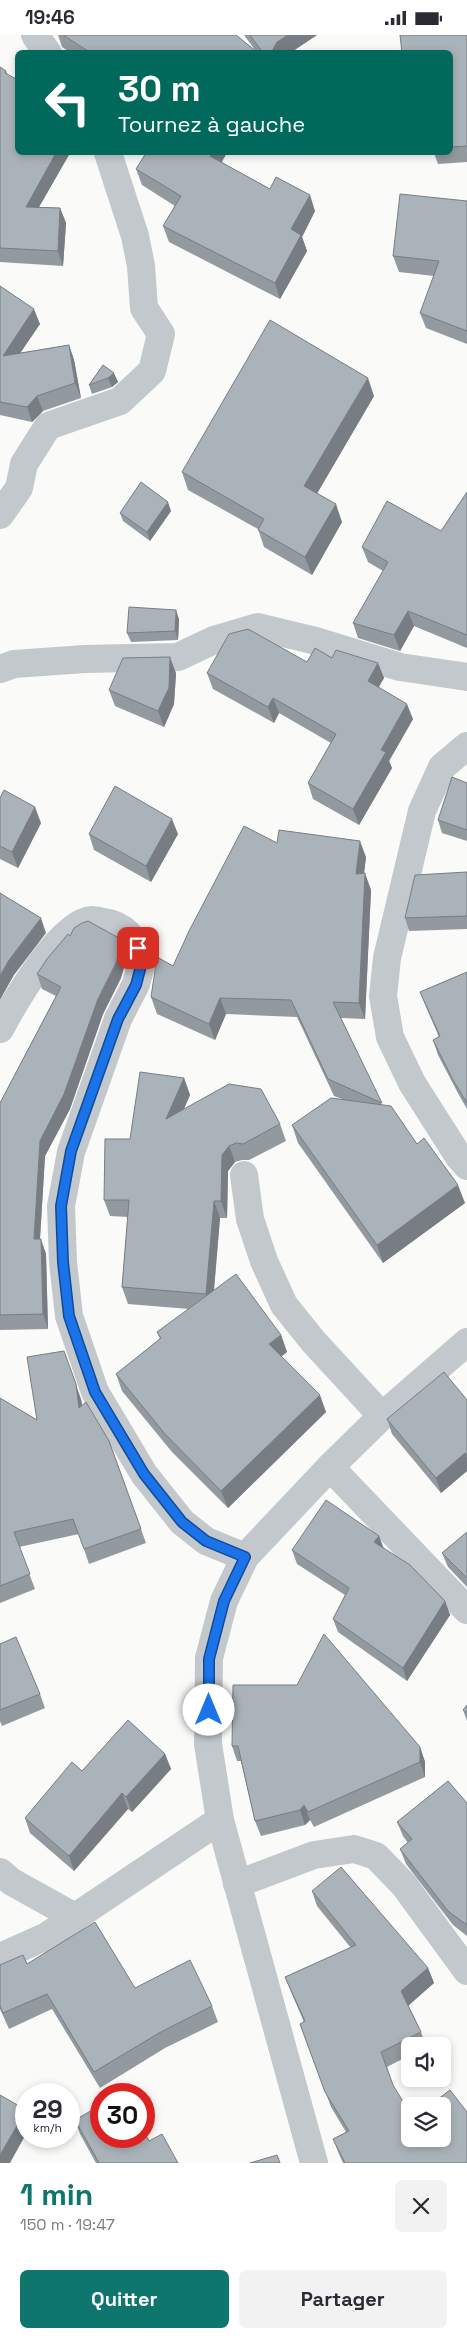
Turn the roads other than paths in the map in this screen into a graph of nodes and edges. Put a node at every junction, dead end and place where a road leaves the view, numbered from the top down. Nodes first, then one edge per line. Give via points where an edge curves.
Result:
1 (35, 35) edge
2 (46, 50) edge
3 (109, 155) edge
4 (0, 515) edge
5 (0, 669) edge
6 (467, 677) edge
7 (467, 746) edge
8 (0, 1029) edge
9 (467, 1166) edge
10 (244, 1175) dead end
11 (467, 1342) edge
12 (382, 1416) junction
13 (330, 1467) junction
14 (245, 1557) junction
15 (467, 1610) edge
16 (220, 1820) junction
17 (0, 1872) edge
18 (237, 1884) junction
19 (75, 1917) junction
20 (0, 1957) edge
21 (467, 1971) edge
22 (314, 2163) edge

1 - 2 street
3 - 4 street via 135,236 144,308 161,334 152,371 120,401 48,426 24,463 19,488
5 - 6 street via 14,664 85,659 178,657 214,640 258,627 312,639 400,667
7 - 9 street via 442,767 422,811 387,958 383,996 390,1037 412,1083
8 - 14 street via 32,975 65,934 90,919 117,924 133,938 143,958 136,985 118,1019 94,1082 71,1151 61,1206 69,1316 95,1392 144,1474 182,1522 206,1541
10 - 12 street via 250,1219 284,1305 312,1341
11 - 12 street
12 - 13 street
13 - 14 street
13 - 15 street
14 - 16 street via 224,1601 209,1659 208,1744
16 - 18 street
16 - 19 street
17 - 19 street
18 - 21 street via 314,1855 354,1849 376,1857 404,1885
18 - 22 street
19 - 20 street via 47,1936

